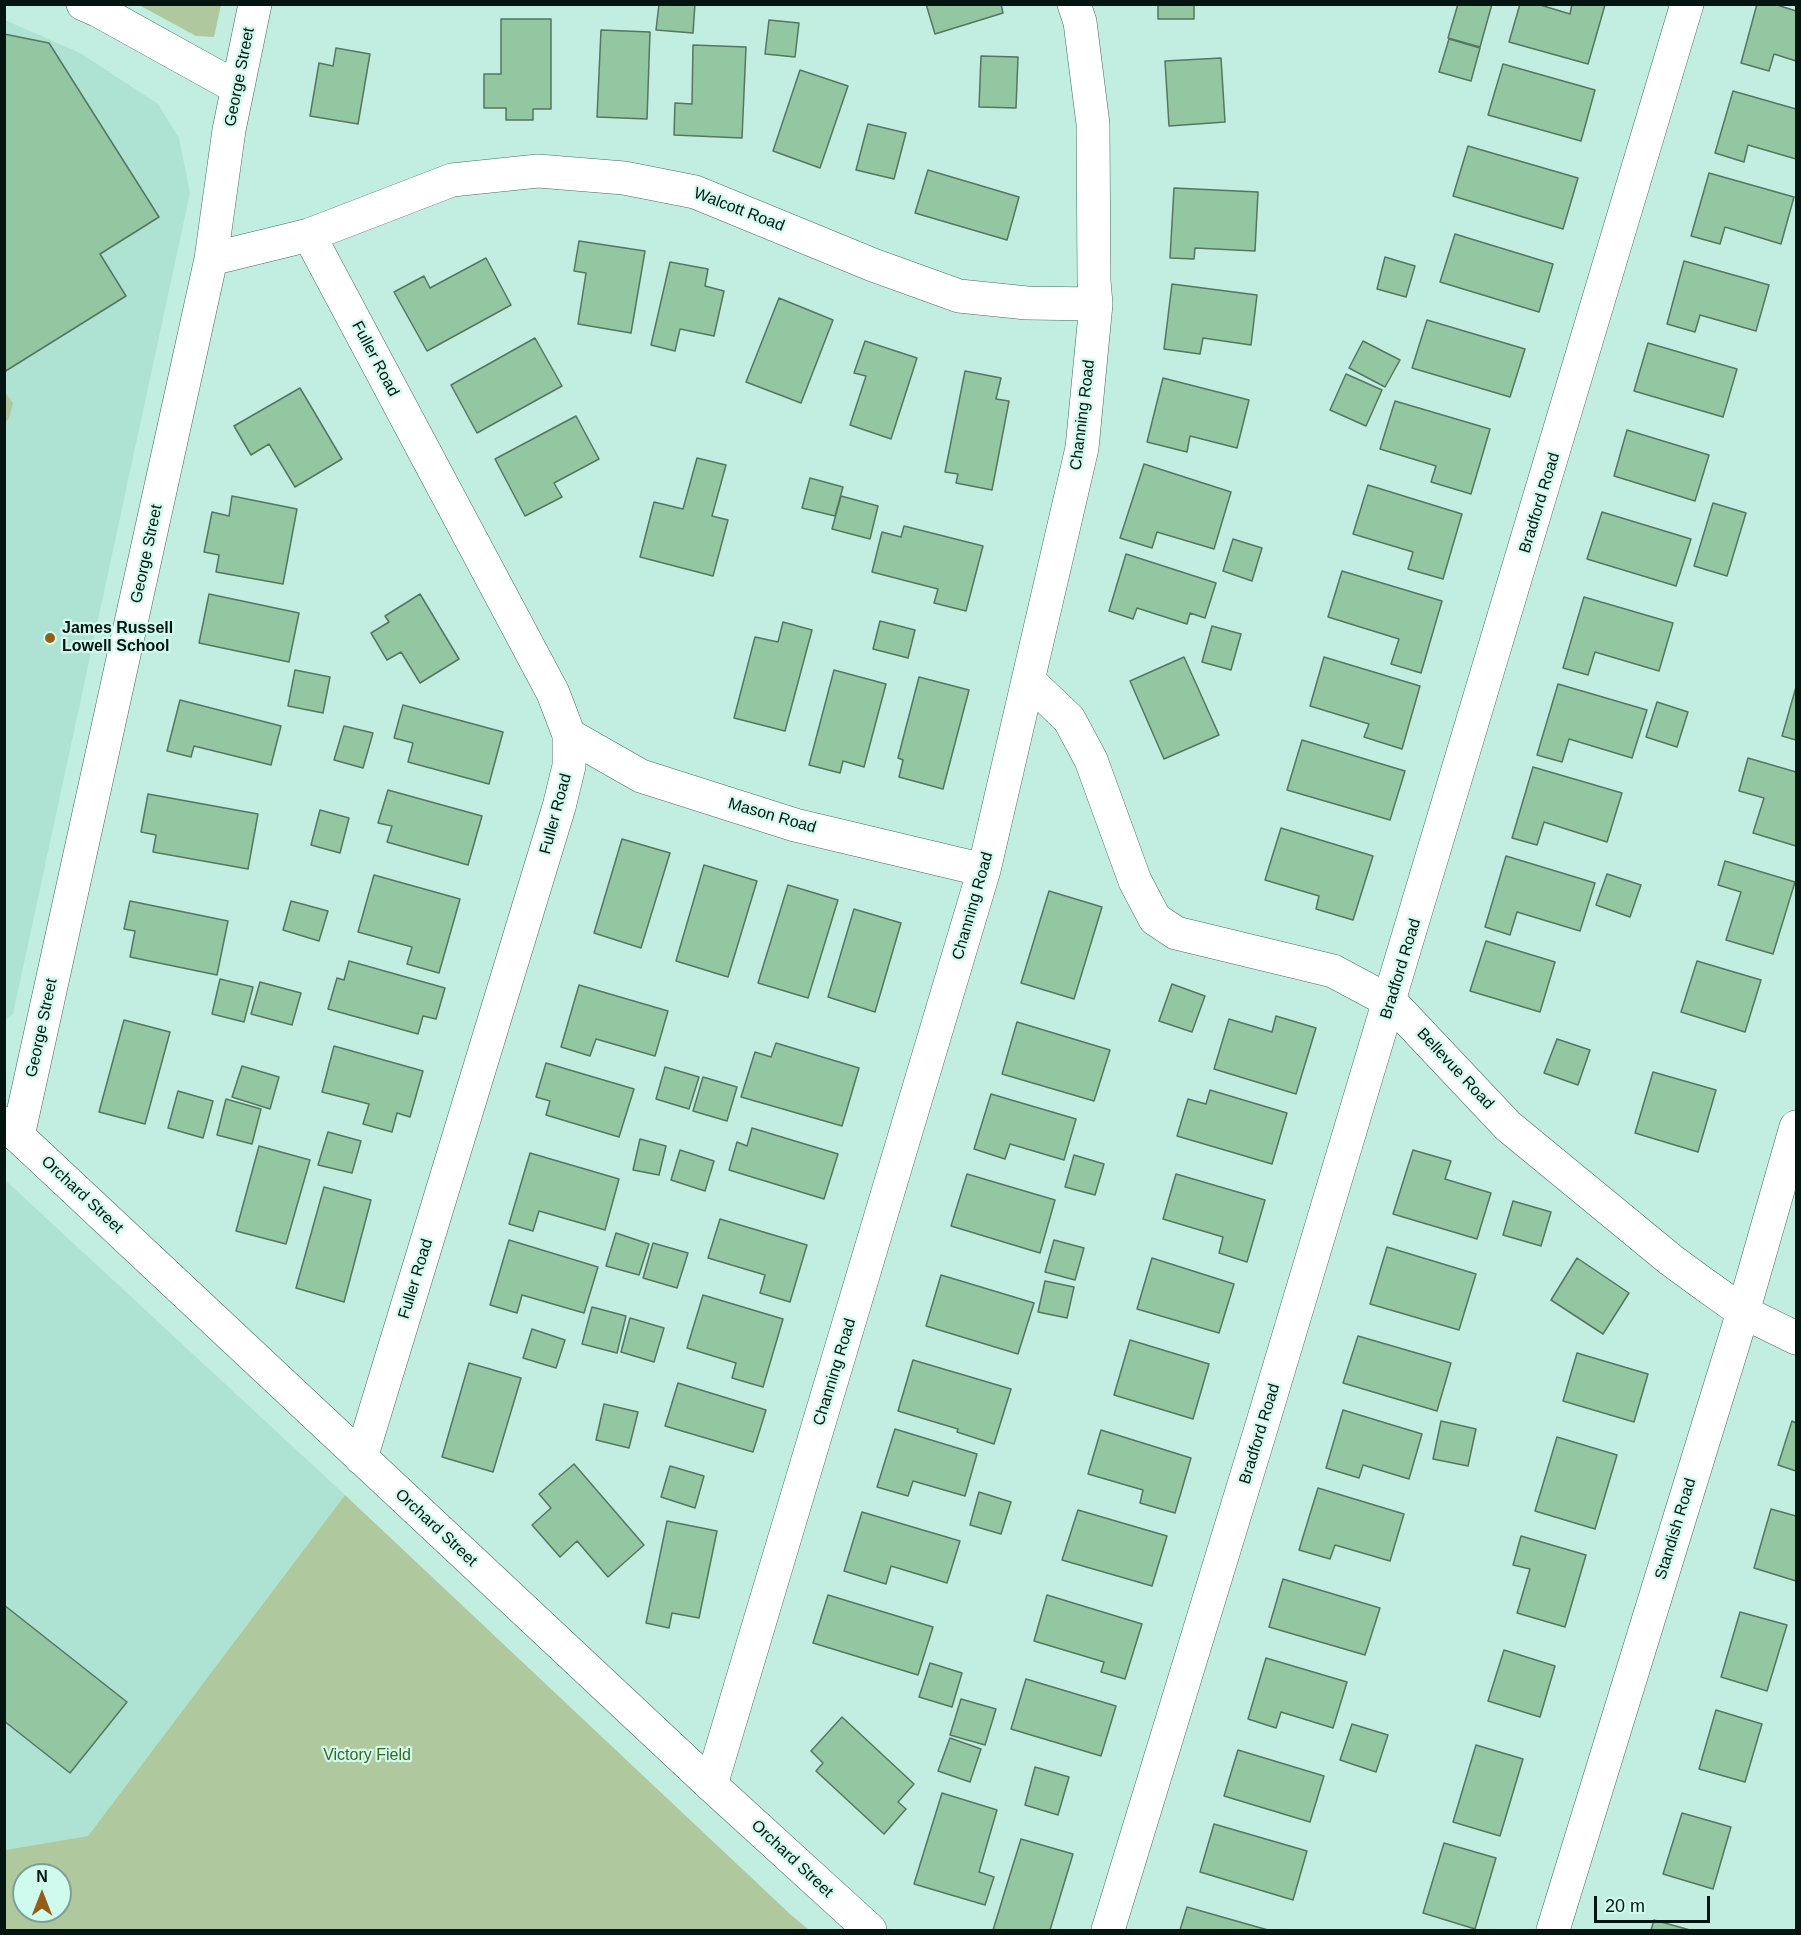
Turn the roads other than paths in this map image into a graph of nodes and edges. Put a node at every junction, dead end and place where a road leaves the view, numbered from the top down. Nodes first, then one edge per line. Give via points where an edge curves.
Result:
1 (83, 4) edge
2 (255, 4) edge
3 (1074, 4) edge
4 (1687, 4) edge
5 (236, 87) junction
6 (309, 235) junction
7 (211, 259) junction
8 (1096, 304) junction
9 (1029, 681) junction
10 (569, 735) junction
11 (984, 870) junction
12 (1391, 1002) junction
13 (1797, 1128) edge
14 (11, 1130) edge
15 (1743, 1312) junction
16 (1797, 1338) edge
17 (362, 1458) junction
18 (711, 1785) junction
19 (870, 1930) edge
20 (1108, 1930) edge
21 (1553, 1930) edge

1 - 5 street
2 - 5 street, George Street
3 - 8 street, Channing Road via 1080,22 1093,124
4 - 12 street, Bradford Road
5 - 7 street, George Street
6 - 7 street
6 - 8 street, Walcott Road via 452,180 538,171 624,178 695,192 959,296 1027,303
6 - 10 street, Fuller Road via 553,693
7 - 14 street, George Street
8 - 9 street, Channing Road via 1082,448
9 - 11 street, Channing Road
9 - 12 street, Bellevue Road via 1069,719 1091,760 1135,881 1155,919 1176,933 1333,971
10 - 11 street, Mason Road via 641,776 795,825
10 - 17 street, Fuller Road via 569,766 559,807
11 - 18 street, Channing Road
12 - 15 street, Bellevue Road via 1508,1126 1671,1260
12 - 20 street, Bradford Road
13 - 15 street, Standish Road
14 - 17 street, Orchard Street
15 - 16 street, Bellevue Road
15 - 21 street, Standish Road
17 - 18 street, Orchard Street
18 - 19 street, Orchard Street

